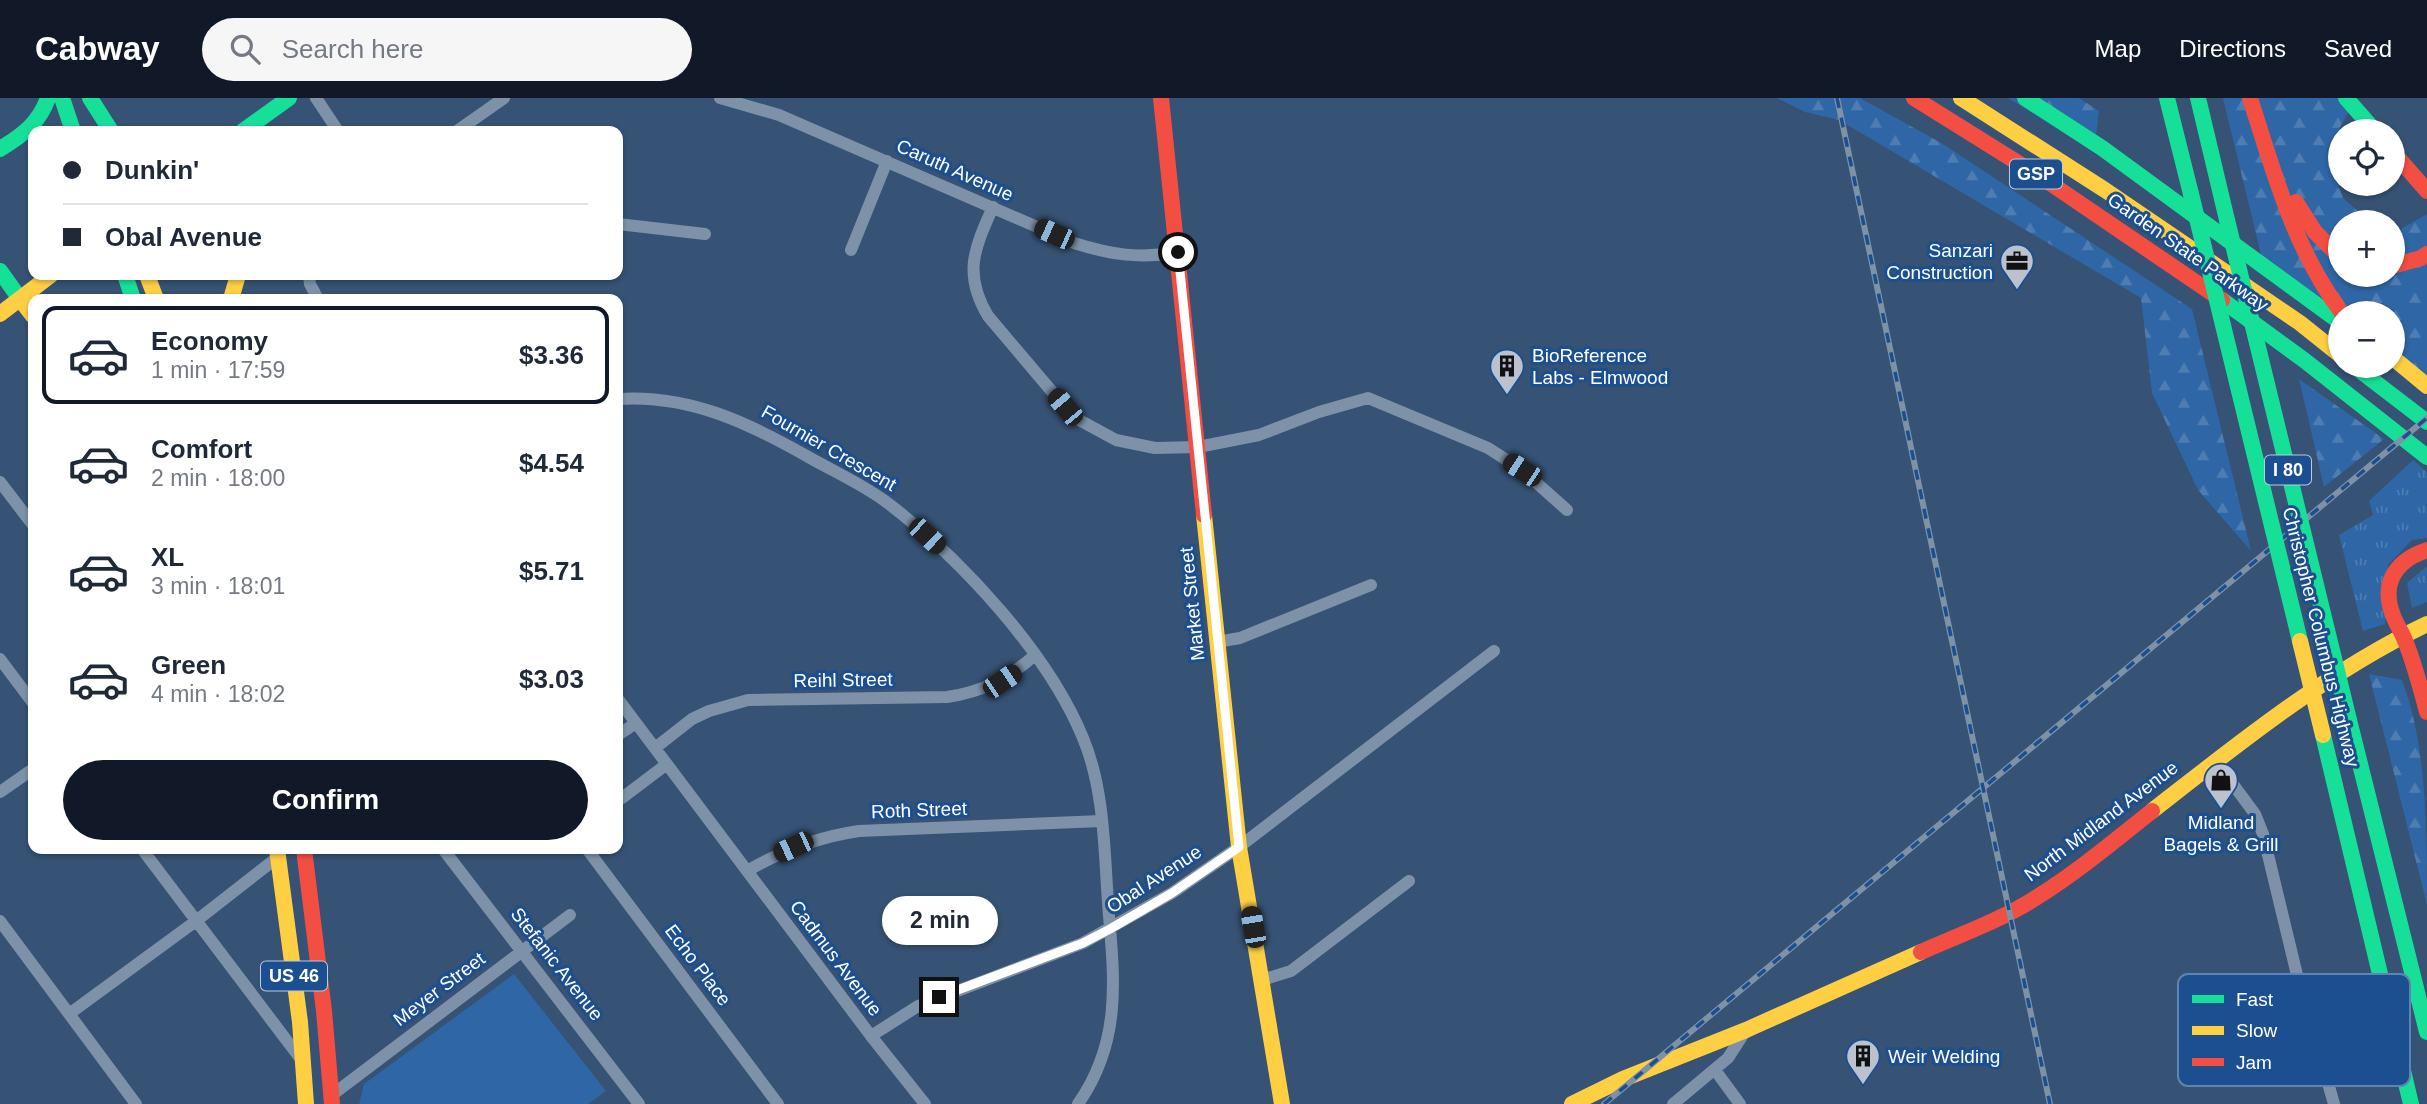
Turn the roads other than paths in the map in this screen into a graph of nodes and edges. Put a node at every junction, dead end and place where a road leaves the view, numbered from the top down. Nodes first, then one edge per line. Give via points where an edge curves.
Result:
1 (48, 98) edge
2 (62, 98) edge
3 (81, 98) edge
4 (90, 98) edge
5 (289, 98) edge
6 (316, 98) edge
7 (504, 98) edge
8 (720, 98) edge
9 (1161, 98) edge
10 (1914, 98) edge
11 (1961, 98) edge
12 (2025, 98) edge
13 (2167, 98) edge
14 (2198, 98) edge
15 (2250, 98) edge
16 (2257, 98) edge
17 (2346, 98) edge
18 (2364, 119) edge
19 (34, 126) edge
20 (71, 126) edge
21 (91, 126) edge
22 (108, 126) edge
23 (250, 126) edge
24 (335, 126) edge
25 (464, 126) edge
26 (28, 132) edge
27 (0, 149) edge
28 (887, 161) junction
29 (2405, 166) edge
30 (2427, 191) edge
31 (992, 207) junction
32 (623, 225) edge
33 (705, 234) dead end
34 (2328, 248) edge
35 (851, 250) dead end
36 (1178, 252) junction
37 (2427, 254) edge
38 (2405, 262) edge
39 (0, 271) edge
40 (45, 280) edge
41 (20, 299) junction
42 (2332, 301) edge
43 (28, 309) edge
44 (2328, 313) edge
45 (0, 314) edge
46 (2328, 345) edge
47 (2405, 369) edge
48 (2370, 378) edge
49 (2427, 387) edge
50 (623, 399) edge
51 (2427, 422) edge
52 (1198, 447) junction
53 (2427, 457) edge
54 (0, 482) edge
55 (1567, 510) dead end
56 (28, 518) edge
57 (2427, 550) edge
58 (1371, 585) dead end
59 (2427, 624) edge
60 (2404, 635) junction
61 (1217, 642) junction
62 (1494, 651) dead end
63 (1035, 655) junction
64 (0, 659) edge
65 (28, 696) edge
66 (623, 706) edge
67 (2427, 712) edge
68 (636, 723) junction
69 (623, 732) edge
70 (654, 748) junction
71 (2215, 760) junction
72 (667, 764) junction
73 (28, 772) edge
74 (0, 792) edge
75 (623, 797) edge
76 (1101, 821) junction
77 (1239, 847) junction
78 (146, 854) edge
79 (277, 854) edge
80 (278, 854) edge
81 (305, 854) edge
82 (447, 854) edge
83 (591, 854) edge
84 (747, 871) junction
85 (1409, 881) dead end
86 (570, 915) dead end
87 (0, 921) edge
88 (196, 921) junction
89 (1110, 929) junction
90 (521, 951) junction
91 (2297, 974) edge
92 (2380, 974) edge
93 (1262, 980) junction
94 (69, 1014) junction
95 (1746, 1030) junction
96 (2427, 1032) edge
97 (871, 1037) junction
98 (303, 1062) junction
99 (1715, 1070) junction
100 (2329, 1086) edge
101 (2407, 1086) edge
102 (334, 1101) edge
103 (136, 1104) edge
104 (306, 1104) edge
105 (639, 1104) edge
106 (778, 1104) edge
107 (925, 1104) edge
108 (1078, 1104) edge
109 (1282, 1104) edge
110 (1573, 1104) edge
111 (1673, 1104) edge
112 (1740, 1104) edge
113 (2334, 1104) edge
114 (2411, 1104) edge

1 - 19 main road
2 - 20 main road
3 - 21 main road
4 - 22 main road
5 - 23 main road
6 - 24 street
7 - 25 street
8 - 28 street, Caruth Avenue via 779,115
9 - 36 main road, Market Street
10 - 53 main road, Garden State Parkway / GSP via 2157,254 2291,350
11 - 46 main road, Garden State Parkway / GSP via 2105,190
12 - 44 main road via 2102,148
13 - 92 main road, Christopher Columbus Highway / I 80, bridge
14 - 96 main road, Christopher Columbus Highway / I 80, bridge
15 - 42 main road via 2303,253
16 - 34 main road via 2298,206
17 - 18 main road
26 - 27 main road
28 - 31 street, Caruth Avenue
28 - 35 street
29 - 30 main road
31 - 36 street, Caruth Avenue via 1098,251 1148,257
31 - 52 street via 973,258 976,291 988,316 1065,407 1116,440 1155,448
32 - 33 street
36 - 52 main road, Market Street
37 - 38 main road
39 - 41 main road
40 - 41 main road
41 - 43 main road
41 - 45 main road
47 - 49 main road
48 - 51 main road
50 - 63 street, Fournier Crescent via 684,403 736,418 887,502 956,563
52 - 55 street via 1259,435 1368,398 1488,448 1522,470
52 - 61 main road, Market Street
54 - 56 street
57 - 60 main road via 2406,557 2390,583 2388,601
58 - 61 street via 1240,638
59 - 60 main road, North Midland Avenue
60 - 67 main road
60 - 71 main road, North Midland Avenue via 2322,685
61 - 77 main road, Market Street
62 - 77 street, Obal Avenue
63 - 70 street, Reihl Street via 1002,681 957,696 769,698 729,704 692,719
63 - 76 street, Fournier Crescent via 1084,741 1094,770
64 - 65 street
66 - 68 street, Cadmus Avenue
68 - 69 street
68 - 70 street, Cadmus Avenue
70 - 72 street, Cadmus Avenue
71 - 91 street via 2255,814 2263,834
71 - 95 main road, North Midland Avenue via 2079,869 2032,900
72 - 75 street
72 - 84 street, Cadmus Avenue
73 - 74 street
76 - 84 street, Roth Street via 838,834 793,847
76 - 89 street, Fournier Crescent
77 - 89 street, Obal Avenue
77 - 93 main road, Market Street
78 - 88 street
79 - 88 street
80 - 98 main road, US 46
81 - 102 main road, US 46
82 - 90 street, Stefanic Avenue
83 - 106 street, Echo Place
84 - 97 street, Cadmus Avenue
85 - 93 street via 1290,971
86 - 90 street, Meyer Street
87 - 94 street
88 - 94 street
88 - 98 street
89 - 97 street, Obal Avenue via 918,1006
89 - 108 street, Fournier Crescent via 1115,982 1110,1025 1094,1076
90 - 102 street, Meyer Street
90 - 105 street, Stefanic Avenue
93 - 109 main road, Market Street
94 - 103 street
95 - 99 street
95 - 110 main road, North Midland Avenue
97 - 107 street, Cadmus Avenue
98 - 104 main road, US 46
99 - 111 street
99 - 112 street
100 - 113 street
101 - 114 main road, Christopher Columbus Highway / I 80, bridge

